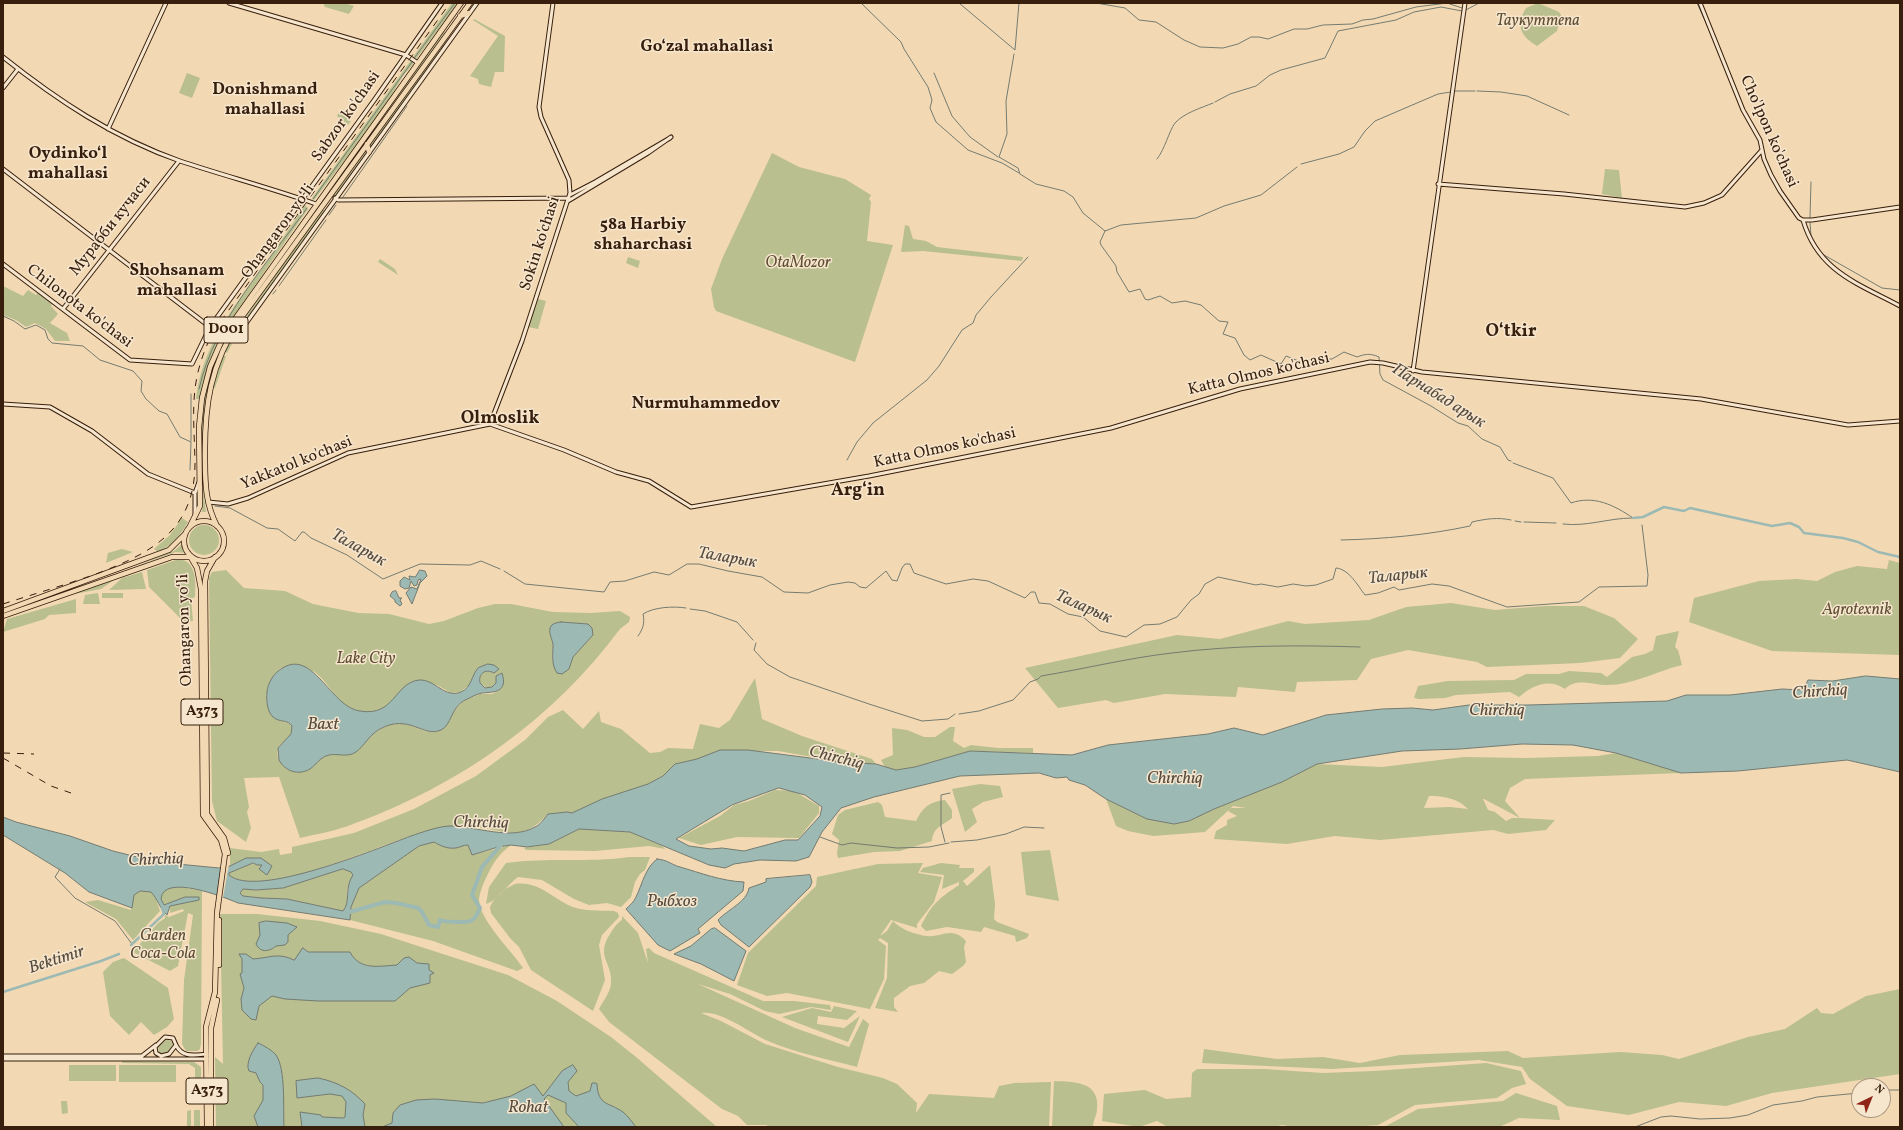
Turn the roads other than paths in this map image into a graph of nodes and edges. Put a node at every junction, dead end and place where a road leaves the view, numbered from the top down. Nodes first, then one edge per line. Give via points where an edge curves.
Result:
1 (166, 3) edge
2 (229, 3) edge
3 (442, 3) edge
4 (461, 3) edge
5 (470, 3) edge
6 (477, 3) edge
7 (552, 3) edge
8 (1465, 3) edge
9 (1700, 3) edge
10 (469, 13) junction
11 (460, 16) junction
12 (444, 25) junction
13 (450, 30) junction
14 (406, 55) junction
15 (3, 57) edge
16 (418, 63) junction
17 (18, 69) junction
18 (3, 88) edge
19 (108, 129) junction
20 (367, 144) junction
21 (1762, 150) junction
22 (369, 152) junction
23 (178, 161) junction
24 (343, 166) junction
25 (3, 169) edge
26 (348, 170) junction
27 (1438, 184) junction
28 (335, 198) junction
29 (569, 198) junction
30 (303, 200) junction
31 (316, 204) junction
32 (322, 206) junction
33 (1900, 207) edge
34 (1803, 220) junction
35 (285, 246) junction
36 (110, 250) junction
37 (290, 250) junction
38 (3, 264) edge
39 (1900, 306) edge
40 (63, 309) junction
41 (210, 327) junction
42 (234, 329) junction
43 (192, 364) joint
44 (1413, 371) junction
45 (3, 404) edge
46 (1900, 421) edge
47 (490, 424) junction
48 (200, 479) junction
49 (195, 493) junction
50 (207, 502) junction
51 (195, 518) junction
52 (217, 526) junction
53 (189, 528) junction
54 (185, 534) junction
55 (181, 557) junction
56 (191, 557) junction
57 (215, 558) junction
58 (198, 572) junction
59 (38, 601) junction
60 (3, 610) edge
61 (3, 616) edge
62 (227, 862) junction
63 (156, 1045) junction
64 (176, 1045) junction
65 (164, 1056) junction
66 (208, 1057) junction
67 (3, 1058) edge
68 (155, 1059) junction
69 (177, 1059) junction
70 (207, 1127) edge
71 (211, 1127) edge

1 - 19 street
2 - 14 street
3 - 14 street, Sabzor ko'chasi
4 - 12 highway, Ohangaron yoʻli / D001
5 - 11 highway, Ohangaron yoʻli / D001
6 - 10 street, Ohangaron yoʻli
7 - 29 street, Sokin ko'chasi via 539,106 541,117 569,180
8 - 27 street
9 - 21 street, Cho'lpon ko'chasi
10 - 11 highway
10 - 22 street, Ohangaron yoʻli
11 - 13 highway, Ohangaron yoʻli / D001
12 - 13 highway
12 - 16 highway, Ohangaron yoʻli / D001
13 - 20 highway, Ohangaron yoʻli / D001
14 - 16 street
14 - 30 street, Sabzor ko'chasi
15 - 17 street
16 - 24 highway, Ohangaron yoʻli / D001
17 - 18 street
17 - 19 street via 66,104
19 - 23 street
20 - 22 highway
20 - 26 highway, Ohangaron yoʻli / D001
21 - 27 street via 1722,195 1704,203 1685,207
21 - 34 street, Cho'lpon ko'chasi via 1780,191 1798,217
22 - 28 street, Ohangaron yoʻli
23 - 30 street
23 - 36 street, Мурабби кучаси
24 - 26 highway
24 - 31 highway, Ohangaron yoʻli / D001
25 - 36 street
26 - 32 highway, Ohangaron yoʻli / D001
27 - 44 street
28 - 29 street
28 - 42 street, Ohangaron yoʻli via 244,326
29 - 29 street via 648,153 671,137 595,182
29 - 47 street, Sokin ko'chasi via 518,354
30 - 31 street
30 - 41 street, Sabzor ko'chasi
31 - 32 highway
31 - 35 highway, Ohangaron yoʻli / D001
32 - 37 highway, Ohangaron yoʻli / D001
33 - 34 street
34 - 39 street, Cho'lpon ko'chasi via 1813,245 1829,266
35 - 37 highway
35 - 48 highway, Ohangaron yoʻli / D001 via 231,323 210,367 199,422
36 - 40 street, Мурабби кучаси
36 - 41 street
37 - 42 highway, Ohangaron yoʻli / D001
38 - 40 street, Chilonota ko'chasi
40 - 43 street, Chilonota ko'chasi via 130,360
41 - 43 street, Sabzor ko'chasi
42 - 50 highway, Ohangaron yoʻli / D001 via 216,365 207,402
44 - 46 street, Katta Olmos ko'chasi via 1701,399 1848,424
44 - 47 street, Katta Olmos ko'chasi via 1377,362 1304,374 1251,386 1111,428 869,476 691,507 649,481 616,472 564,450
45 - 49 street via 50,407 92,431 148,474
47 - 50 street, Yakkatol ko'chasi via 348,454 248,498 228,504
48 - 49 street
48 - 51 highway, Ohangaron yoʻli / D001 via 200,506
49 - 51 street
50 - 52 highway, Ohangaron yoʻli / D001
51 - 53 highway, Ohangaron yoʻli / D001
52 - 53 highway via 204,521
52 - 57 highway, D001 via 222,534 223,543
53 - 54 highway, D001
54 - 56 highway via 184,545
54 - 59 highway, D001 via 169,550
55 - 56 highway, D001
55 - 58 highway via 192,562
55 - 59 highway, D001 via 166,559
56 - 57 highway, D001 via 204,561
56 - 58 highway, Ohangaron yoʻli / A373
57 - 62 highway, Ohangaron yoʻli / A373 via 205,581 207,814 224,838 228,850
58 - 62 highway, Ohangaron yoʻli / A373 via 204,815 221,840
59 - 60 highway, D001
59 - 61 highway, D001
62 - 66 highway, Ohangaron yoʻli / A373 via 216,929 216,986 213,1008 206,1027
63 - 64 street via 169,1036 174,1039
63 - 65 street via 156,1053
63 - 67 street via 142,1056
64 - 65 street
64 - 66 street via 184,1054
65 - 68 street
65 - 69 street
66 - 69 street
66 - 70 highway, Ohangaron yoʻli / A373
66 - 71 highway, Ohangaron yoʻli / A373
67 - 68 street
68 - 69 street

